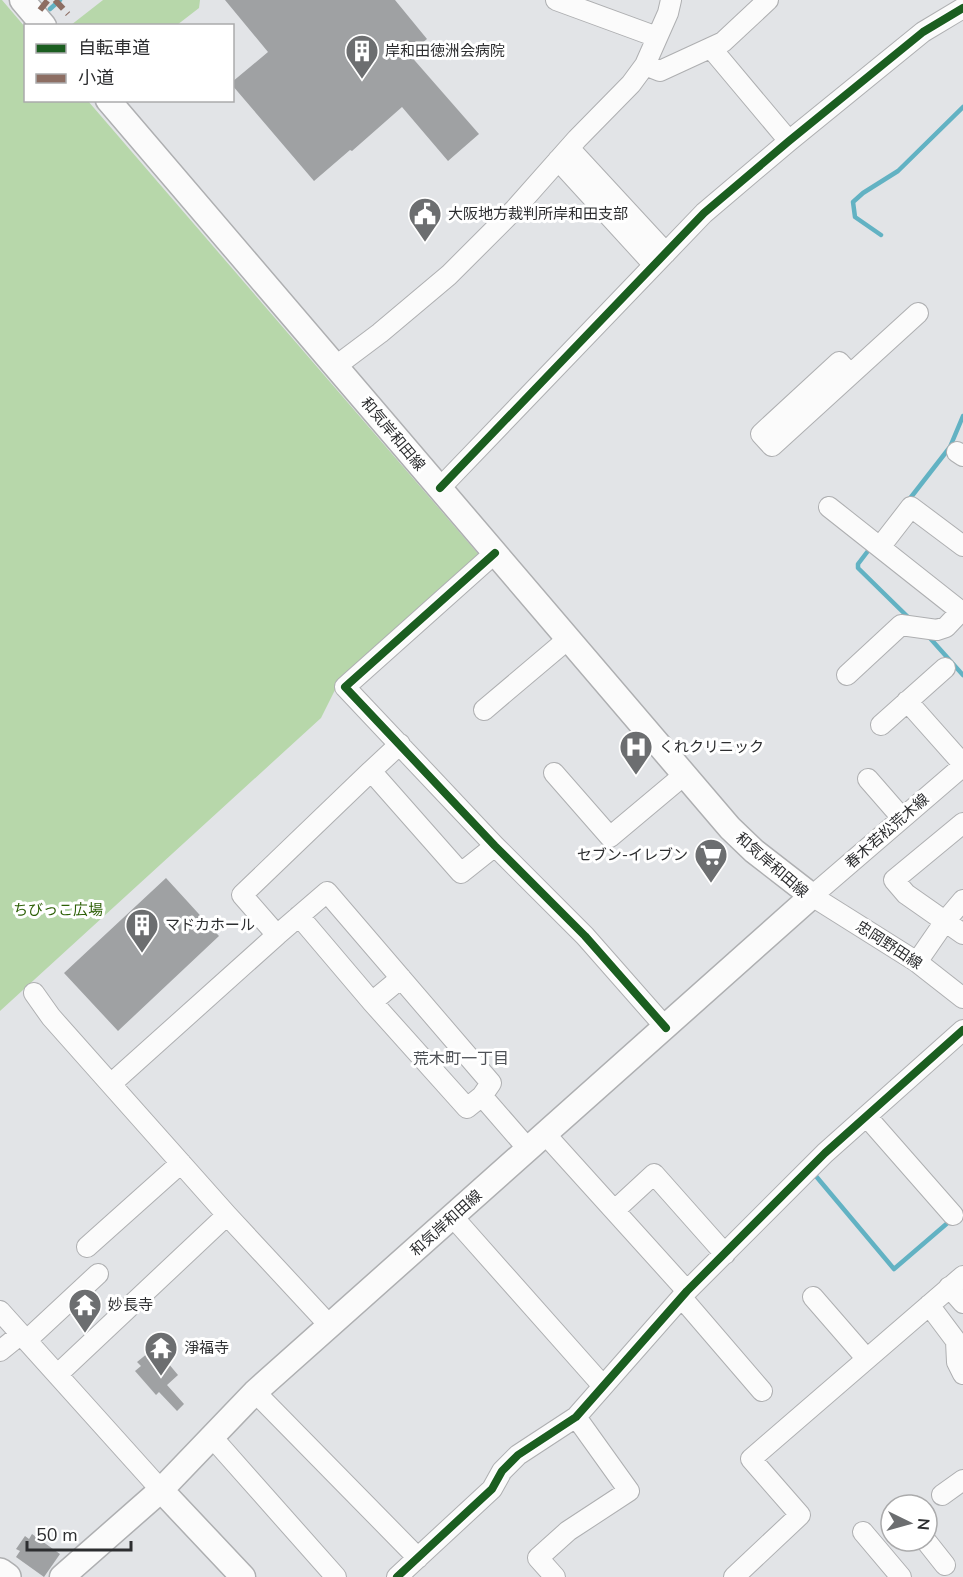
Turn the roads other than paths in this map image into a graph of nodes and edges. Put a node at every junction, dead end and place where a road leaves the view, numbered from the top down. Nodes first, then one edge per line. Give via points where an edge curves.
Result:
1 (22, 0) edge
2 (556, 0) edge
3 (670, 0) edge
4 (768, 0) edge
5 (963, 8) edge
6 (42, 24) edge
7 (657, 37) junction
8 (711, 48) junction
9 (645, 65) junction
10 (110, 102) edge
11 (789, 141) junction
12 (563, 154) junction
13 (660, 259) junction
14 (918, 313) dead end
15 (336, 366) junction
16 (850, 374) dead end
17 (440, 488) junction
18 (829, 507) dead end
19 (961, 541) edge
20 (880, 547) junction
21 (495, 553) junction
22 (962, 612) edge
23 (568, 639) junction
24 (945, 668) dead end
25 (847, 675) dead end
26 (907, 701) junction
27 (484, 710) dead end
28 (881, 725) dead end
29 (400, 744) junction
30 (963, 765) edge
31 (371, 771) junction
32 (554, 773) dead end
33 (684, 775) junction
34 (868, 779) dead end
35 (902, 818) junction
36 (963, 823) edge
37 (495, 846) junction
38 (812, 896) junction
39 (963, 900) edge
40 (299, 916) junction
41 (946, 920) junction
42 (963, 934) edge
43 (277, 935) junction
44 (917, 962) junction
45 (401, 978) junction
46 (34, 993) dead end
47 (963, 998) edge
48 (372, 1002) junction
49 (666, 1028) junction
50 (963, 1030) edge
51 (112, 1083) junction
52 (482, 1096) junction
53 (867, 1117) junction
54 (537, 1142) junction
55 (181, 1163) junction
56 (615, 1210) junction
57 (227, 1215) junction
58 (953, 1215) dead end
59 (453, 1217) junction
60 (87, 1247) dead end
61 (725, 1254) junction
62 (98, 1274) dead end
63 (956, 1282) edge
64 (685, 1294) junction
65 (813, 1297) dead end
66 (963, 1304) edge
67 (929, 1305) junction
68 (0, 1311) edge
69 (330, 1326) junction
70 (24, 1337) junction
71 (0, 1351) edge
72 (866, 1358) junction
73 (58, 1374) junction
74 (963, 1374) edge
75 (603, 1386) junction
76 (762, 1391) dead end
77 (255, 1392) junction
78 (576, 1417) junction
79 (211, 1436) junction
80 (963, 1480) edge
81 (161, 1490) junction
82 (942, 1495) dead end
83 (863, 1532) dead end
84 (879, 1542) edge
85 (889, 1553) edge
86 (936, 1553) edge
87 (418, 1557) junction
88 (945, 1565) dead end
89 (0, 1572) edge
90 (7, 1577) edge
91 (62, 1577) edge
92 (243, 1577) edge
93 (336, 1577) edge
94 (397, 1577) edge
95 (555, 1577) edge
96 (734, 1577) edge
97 (901, 1577) edge

1 - 6 main road
2 - 7 street
3 - 7 street
4 - 8 street via 723,42
5 - 11 street via 922,32
7 - 9 street
8 - 9 street via 660,71
8 - 11 street
9 - 12 street
10 - 15 main road, 和気岸和田線
11 - 13 street via 704,213
12 - 13 street
12 - 15 street via 449,274
13 - 17 street
14 - 16 street
15 - 17 main road, 和気岸和田線
17 - 21 main road, 和気岸和田線
18 - 20 street
19 - 20 street via 911,507
20 - 22 street
21 - 23 main road, 和気岸和田線
21 - 29 street via 345,687
22 - 25 street via 937,630 901,625
23 - 27 street
23 - 33 main road, 和気岸和田線
24 - 26 street
26 - 28 street
26 - 30 street
29 - 31 street
29 - 37 street
30 - 35 street, 春木若松荒木線
31 - 37 street via 461,873
31 - 43 street via 242,895
32 - 33 street via 609,837
33 - 38 main road, 和気岸和田線 via 754,851
34 - 35 street
35 - 38 street, 春木若松荒木線
36 - 41 street via 894,880 906,894
37 - 49 street via 585,936
38 - 44 street, 忠岡野田線
38 - 49 main road, 和気岸和田線
39 - 41 street
40 - 43 street
40 - 45 street via 327,892
40 - 48 street
41 - 42 street
41 - 44 street
43 - 51 street
44 - 47 street, 忠岡野田線
45 - 48 street
45 - 52 street via 491,1083
46 - 51 street
48 - 52 street via 467,1108
49 - 54 main road, 和気岸和田線
50 - 53 street
51 - 55 street
52 - 54 street
53 - 58 street
53 - 61 street
54 - 56 street
54 - 59 main road, 和気岸和田線
55 - 57 street
55 - 60 street
56 - 61 street via 654,1174
56 - 64 street
57 - 69 street
57 - 73 street
59 - 69 main road, 和気岸和田線
59 - 75 street
61 - 64 street
62 - 70 street
63 - 66 street
63 - 67 street
64 - 75 street
64 - 76 street
65 - 72 street
67 - 72 street
67 - 74 street via 956,1341 957,1362
68 - 70 street
69 - 77 main road, 和気岸和田線
70 - 71 street
70 - 73 street
72 - 96 street via 751,1459 800,1515
73 - 81 street
75 - 78 street
77 - 79 main road, 和気岸和田線
77 - 87 street
78 - 87 street via 518,1455 492,1489
78 - 95 street via 629,1491 568,1531 538,1558
79 - 81 main road, 和気岸和田線
79 - 93 street
80 - 82 street
81 - 91 main road, 和気岸和田線
81 - 92 main road
83 - 84 street
85 - 97 street
86 - 88 street
87 - 94 street
89 - 90 highway

